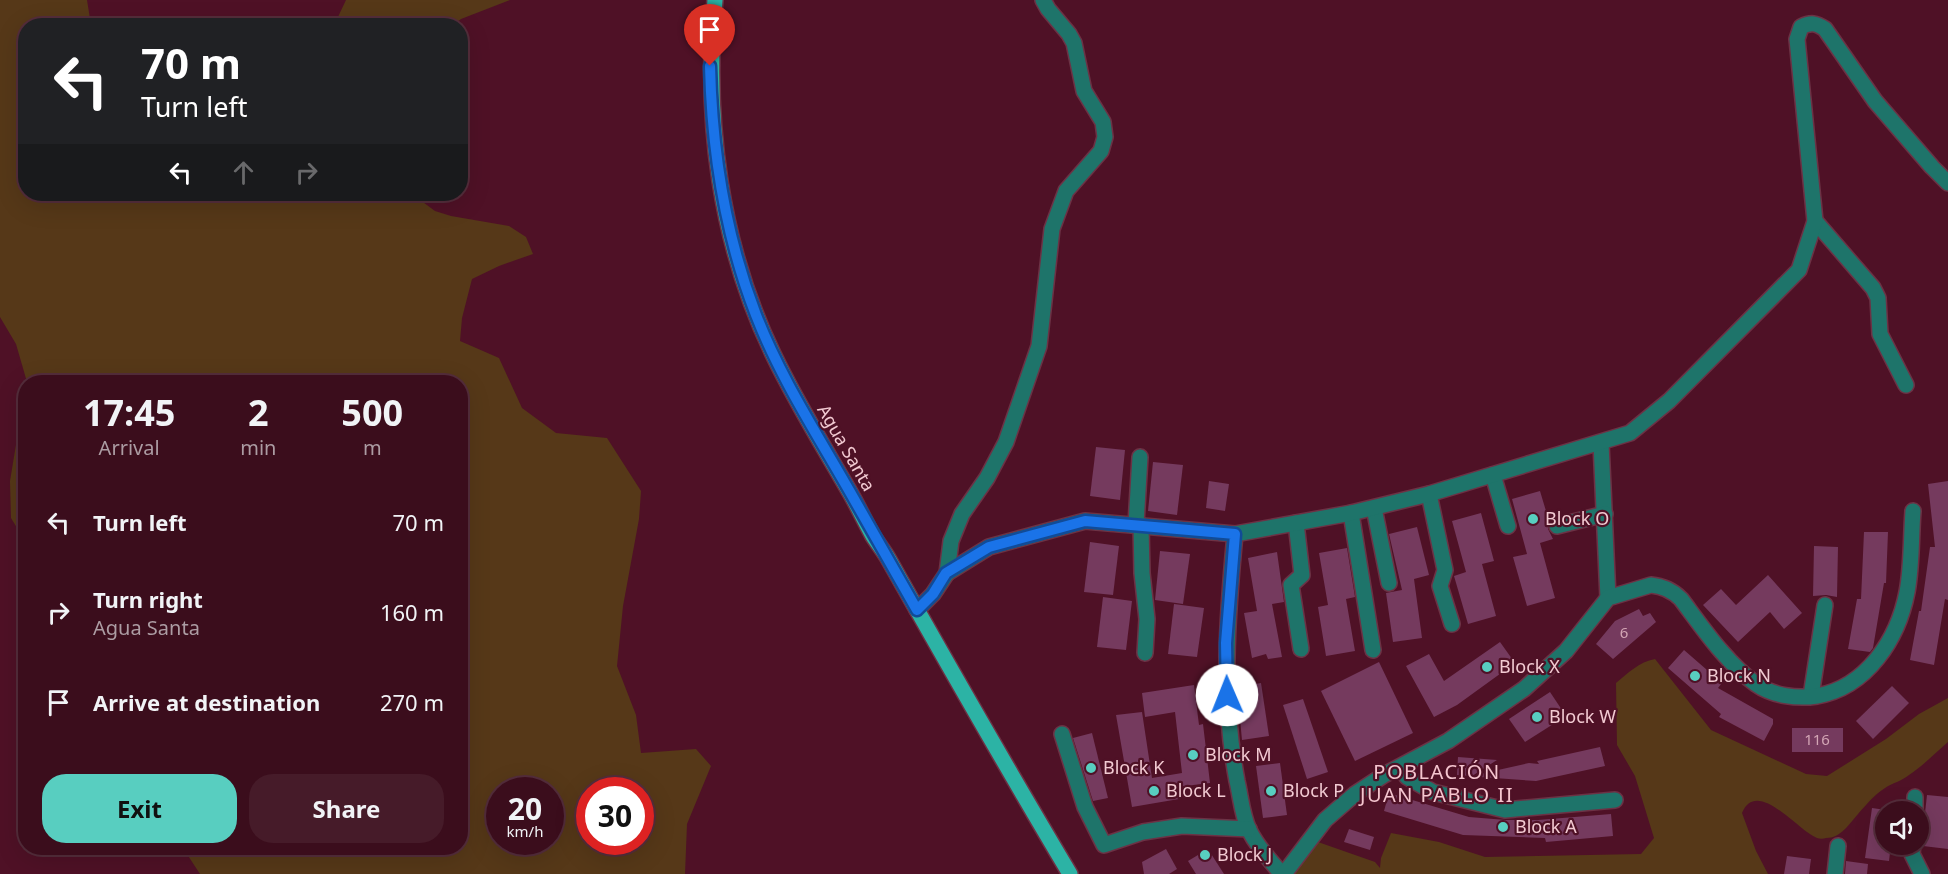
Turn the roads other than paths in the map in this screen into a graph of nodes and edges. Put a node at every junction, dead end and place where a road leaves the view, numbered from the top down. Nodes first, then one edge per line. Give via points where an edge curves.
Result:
1 (715, 0) edge
2 (1043, 0) edge
3 (1948, 183) edge
4 (1815, 221) junction
5 (1906, 385) dead end
6 (1601, 443) junction
7 (1140, 457) dead end
8 (1493, 475) junction
9 (1429, 494) junction
10 (1374, 508) junction
11 (1913, 510) dead end
12 (1351, 513) junction
13 (1605, 514) junction
14 (1296, 523) junction
15 (1139, 524) junction
16 (1508, 526) dead end
17 (1557, 526) dead end
18 (1235, 534) junction
19 (946, 573) junction
20 (1389, 583) dead end
21 (1608, 598) junction
22 (1826, 605) dead end
23 (917, 610) junction
24 (1452, 624) dead end
25 (1301, 649) dead end
26 (1373, 650) dead end
27 (1145, 653) dead end
28 (1811, 696) junction
29 (1062, 734) dead end
30 (1400, 768) junction
31 (1615, 800) dead end
32 (1249, 829) junction
33 (1838, 846) dead end
34 (1912, 855) edge
35 (1070, 874) edge
36 (1283, 874) edge
37 (1835, 874) edge
38 (1922, 874) edge

1 - 23 main road, Agua Santa via 710,66 713,134 723,201 741,273 790,388
2 - 19 street via 1074,43 1084,91 1103,122 1105,138 1101,151 1066,191 1052,229 1039,346 1006,442 962,514 951,541
3 - 4 street via 1875,101 1825,29 1816,23 1808,24 1801,27 1797,39
4 - 5 street via 1873,288 1878,298 1880,334
4 - 6 street via 1799,270 1669,401 1630,433
6 - 8 street
6 - 13 street
7 - 15 street
8 - 9 street
8 - 16 street
9 - 10 street
9 - 24 street via 1445,570 1440,586
10 - 12 street
10 - 20 street
11 - 28 street via 1908,590 1892,636 1858,678 1836,690
12 - 14 street
12 - 26 street
13 - 17 street
13 - 21 street
14 - 18 street
14 - 25 street via 1302,575 1292,585
15 - 18 street
15 - 19 street via 1085,521 989,547
15 - 27 street via 1147,619
18 - 32 street via 1226,643 1227,695 1234,762
19 - 23 street
21 - 28 street via 1644,586 1666,588 1681,599 1736,667 1757,685 1789,696
21 - 30 street via 1566,651 1524,689
22 - 28 street
23 - 35 main road, Agua Santa
29 - 32 street via 1084,807 1104,845 1143,832 1182,826
30 - 31 street via 1407,777 1433,792 1505,810
30 - 36 street via 1341,804
32 - 36 street
33 - 37 street
34 - 38 street

